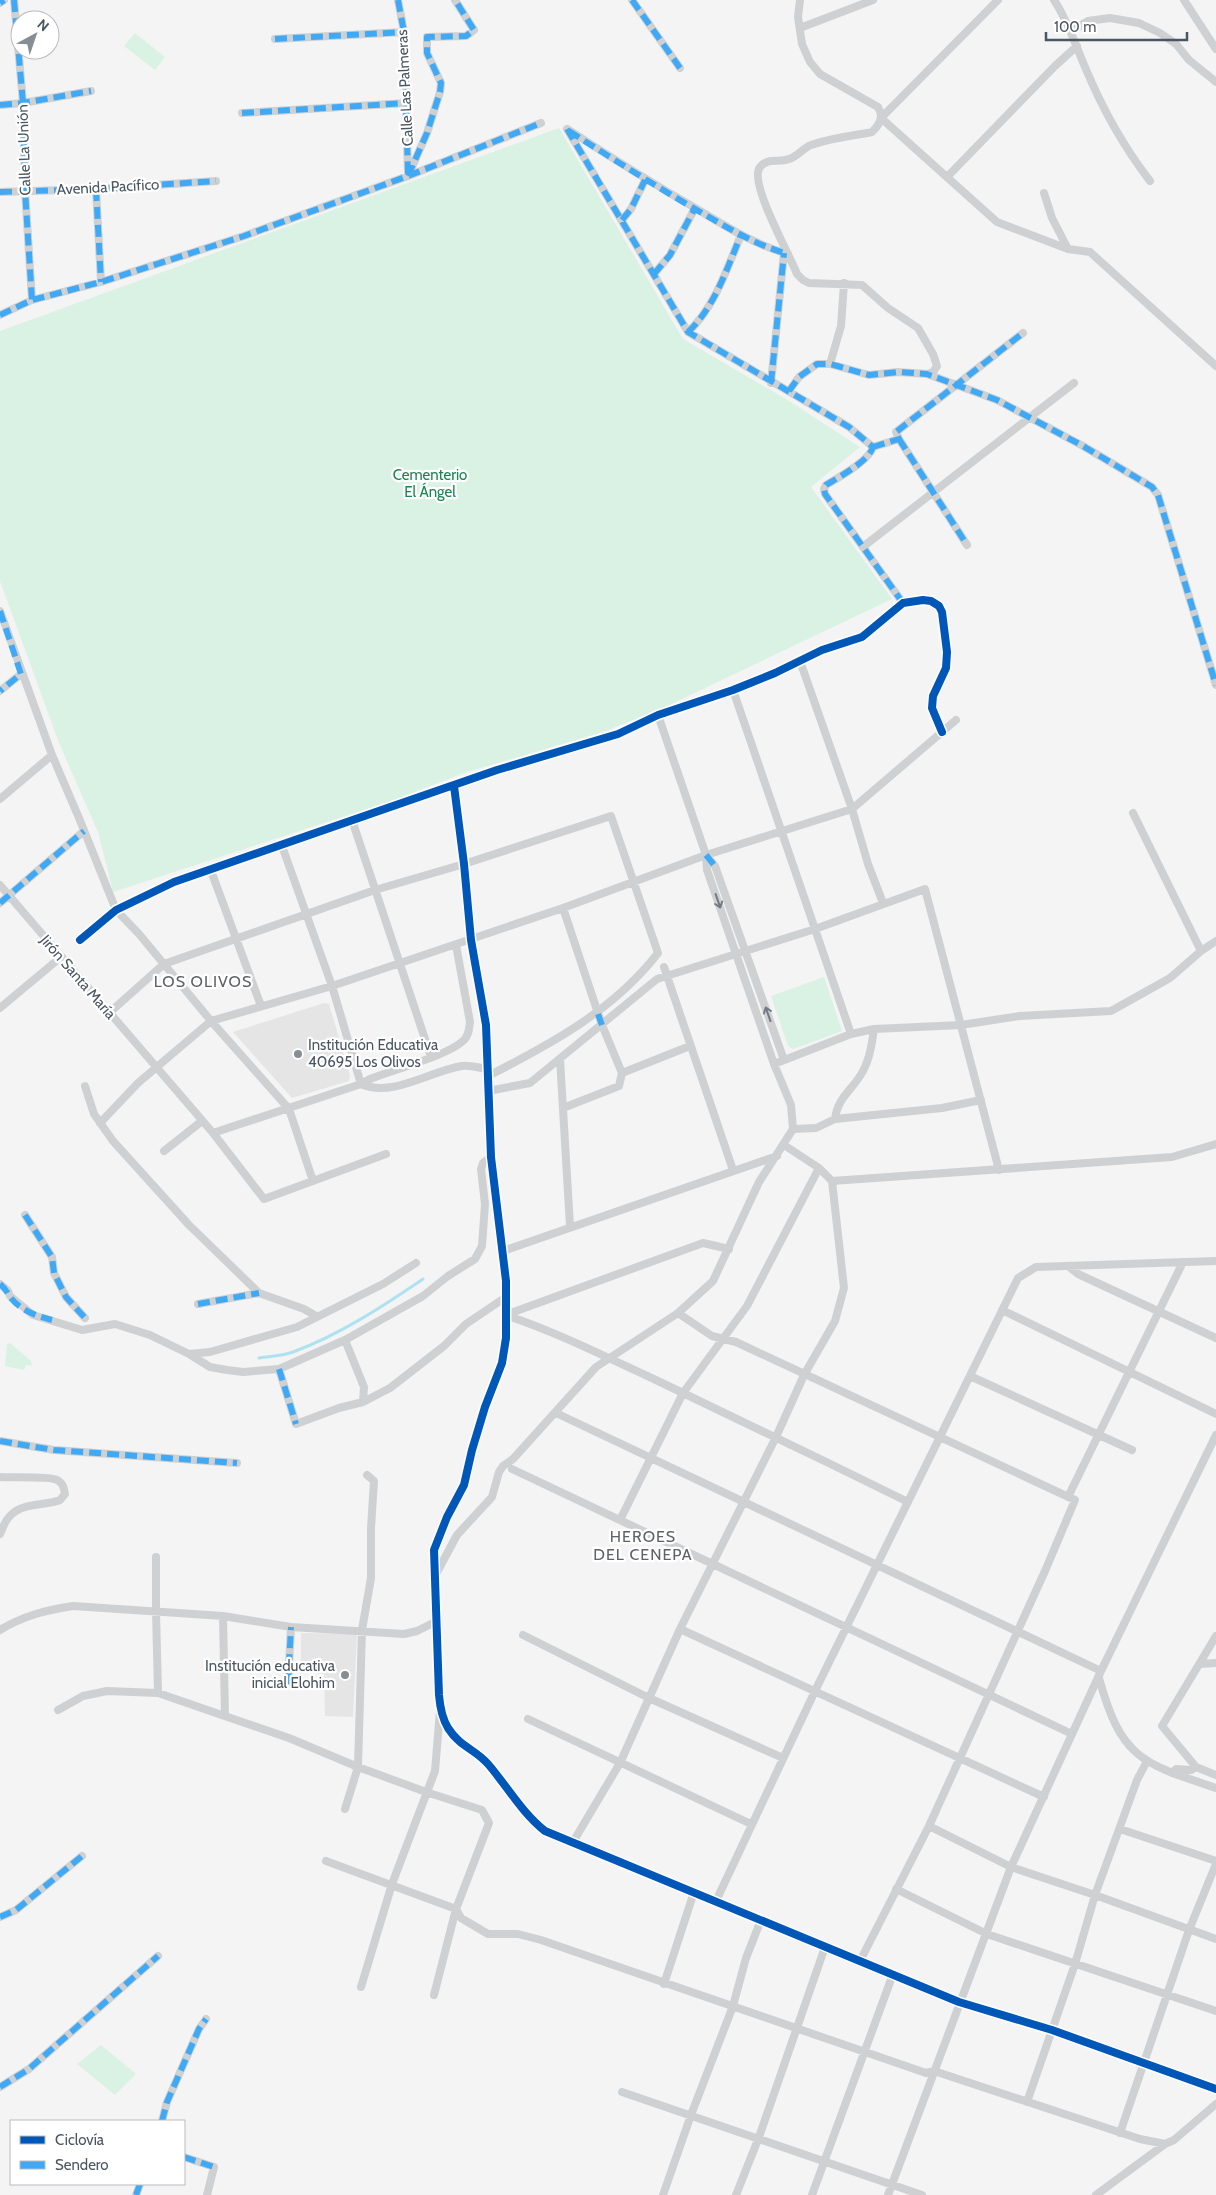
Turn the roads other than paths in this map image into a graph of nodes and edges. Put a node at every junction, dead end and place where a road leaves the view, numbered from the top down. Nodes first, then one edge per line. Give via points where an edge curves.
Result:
1 (4, 0) edge
2 (14, 0) edge
3 (398, 0) edge
4 (455, 0) edge
5 (632, 0) edge
6 (800, 0) edge
7 (873, 0) edge
8 (998, 0) edge
9 (1054, 0) edge
10 (1184, 0) edge
11 (0, 3) edge
12 (800, 28) junction
13 (1070, 31) junction
14 (404, 32) junction
15 (275, 39) dead end
16 (1077, 46) junction
17 (1216, 49) edge
18 (680, 68) dead end
19 (1216, 82) edge
20 (91, 91) dead end
21 (406, 103) junction
22 (23, 104) junction
23 (0, 105) edge
24 (242, 113) dead end
25 (881, 118) junction
26 (541, 123) dead end
27 (408, 176) junction
28 (947, 177) junction
29 (645, 180) junction
30 (216, 181) dead end
31 (1150, 181) dead end
32 (96, 189) junction
33 (25, 190) junction
34 (0, 192) edge
35 (1044, 193) dead end
36 (695, 208) junction
37 (622, 220) junction
38 (741, 235) junction
39 (1068, 249) junction
40 (786, 253) junction
41 (654, 274) junction
42 (101, 282) junction
43 (844, 283) junction
44 (32, 300) junction
45 (0, 315) edge
46 (688, 332) junction
47 (1023, 333) dead end
48 (830, 364) junction
49 (1216, 366) edge
50 (927, 374) junction
51 (771, 383) junction
52 (1074, 383) dead end
53 (957, 385) junction
54 (789, 392) junction
55 (1030, 418) junction
56 (899, 439) junction
57 (874, 447) junction
58 (934, 492) junction
59 (967, 545) dead end
60 (864, 546) junction
61 (903, 603) junction
62 (0, 611) edge
63 (800, 661) junction
64 (21, 674) junction
65 (1216, 685) edge
66 (733, 690) junction
67 (0, 691) edge
68 (658, 715) junction
69 (956, 720) dead end
70 (942, 732) junction
71 (52, 756) junction
72 (454, 786) junction
73 (0, 798) edge
74 (852, 808) junction
75 (1133, 813) dead end
76 (352, 820) junction
77 (84, 831) junction
78 (783, 832) junction
79 (282, 846) junction
80 (706, 855) junction
81 (464, 864) junction
82 (210, 868) junction
83 (633, 881) junction
84 (0, 885) edge
85 (375, 890) junction
86 (9, 895) junction
87 (0, 903) edge
88 (883, 903) junction
89 (563, 908) junction
90 (116, 910) junction
91 (305, 914) junction
92 (815, 929) junction
93 (236, 937) junction
94 (80, 940) dead end
95 (471, 940) junction
96 (1216, 941) edge
97 (456, 945) junction
98 (746, 950) junction
99 (1201, 950) junction
100 (736, 953) junction
101 (61, 957) junction
102 (399, 963) junction
103 (164, 964) junction
104 (664, 967) dead end
105 (668, 976) junction
106 (332, 986) junction
107 (261, 1006) junction
108 (0, 1008) edge
109 (109, 1013) junction
110 (598, 1013) junction
111 (211, 1021) junction
112 (961, 1025) junction
113 (602, 1026) junction
114 (874, 1029) junction
115 (851, 1034) junction
116 (690, 1046) junction
117 (431, 1056) junction
118 (560, 1059) junction
119 (784, 1060) junction
120 (774, 1064) junction
121 (157, 1068) junction
122 (488, 1072) junction
123 (622, 1074) junction
124 (361, 1084) junction
125 (85, 1086) dead end
126 (488, 1090) junction
127 (981, 1100) junction
128 (563, 1108) junction
129 (290, 1109) junction
130 (835, 1119) junction
131 (202, 1121) junction
132 (100, 1123) junction
133 (794, 1129) junction
134 (213, 1133) junction
135 (1216, 1144) edge
136 (784, 1145) junction
137 (164, 1151) dead end
138 (386, 1154) dead end
139 (776, 1156) junction
140 (491, 1157) junction
141 (820, 1168) junction
142 (733, 1170) junction
143 (999, 1170) junction
144 (832, 1180) junction
145 (313, 1181) junction
146 (25, 1215) dead end
147 (570, 1226) junction
148 (729, 1249) junction
149 (503, 1251) junction
150 (1216, 1261) edge
151 (1183, 1262) junction
152 (416, 1263) dead end
153 (1068, 1266) junction
154 (0, 1284) edge
155 (260, 1293) junction
156 (506, 1297) junction
157 (198, 1304) dead end
158 (1002, 1310) junction
159 (1159, 1312) junction
160 (678, 1313) junction
161 (504, 1314) junction
162 (316, 1316) junction
163 (86, 1318) dead end
164 (724, 1338) junction
165 (1216, 1338) edge
166 (345, 1340) junction
167 (190, 1354) junction
168 (609, 1358) junction
169 (280, 1369) junction
170 (1130, 1372) junction
171 (804, 1375) junction
172 (970, 1376) junction
173 (683, 1393) junction
174 (363, 1402) junction
175 (556, 1413) junction
176 (1216, 1414) edge
177 (1098, 1435) junction
178 (1216, 1435) edge
179 (776, 1437) junction
180 (940, 1438) junction
181 (0, 1441) edge
182 (1132, 1450) dead end
183 (651, 1458) junction
184 (237, 1463) dead end
185 (512, 1468) dead end
186 (367, 1475) dead end
187 (0, 1478) edge
188 (1068, 1497) junction
189 (743, 1501) junction
190 (908, 1502) junction
191 (620, 1520) junction
192 (0, 1534) edge
193 (156, 1557) dead end
194 (712, 1564) junction
195 (877, 1565) junction
196 (434, 1578) junction
197 (156, 1611) junction
198 (223, 1616) junction
199 (437, 1621) junction
200 (847, 1626) junction
201 (290, 1627) junction
202 (680, 1629) junction
203 (0, 1630) edge
204 (362, 1630) junction
205 (1016, 1631) junction
206 (523, 1635) dead end
207 (1216, 1636) edge
208 (1216, 1663) edge
209 (1200, 1664) junction
210 (1100, 1674) junction
211 (288, 1684) dead end
212 (815, 1691) junction
213 (158, 1693) junction
214 (989, 1694) junction
215 (649, 1698) junction
216 (440, 1709) junction
217 (58, 1710) dead end
218 (225, 1716) junction
219 (528, 1719) dead end
220 (1072, 1734) junction
221 (783, 1758) junction
222 (959, 1758) junction
223 (1147, 1761) junction
224 (620, 1763) junction
225 (1216, 1765) edge
226 (358, 1767) junction
227 (1196, 1768) junction
228 (1172, 1773) junction
229 (1214, 1774) edge
230 (1216, 1788) edge
231 (426, 1792) junction
232 (1044, 1797) junction
233 (345, 1809) dead end
234 (751, 1824) junction
235 (929, 1826) junction
236 (1120, 1829) junction
237 (573, 1842) junction
238 (82, 1856) dead end
239 (326, 1860) dead end
240 (1216, 1863) edge
241 (1010, 1867) junction
242 (392, 1884) junction
243 (896, 1889) junction
244 (694, 1892) junction
245 (1096, 1895) junction
246 (716, 1901) junction
247 (456, 1908) junction
248 (0, 1916) edge
249 (761, 1920) junction
250 (1189, 1930) junction
251 (987, 1934) junction
252 (1216, 1939) edge
253 (825, 1947) junction
254 (158, 1956) dead end
255 (860, 1961) junction
256 (1075, 1964) junction
257 (893, 1974) junction
258 (664, 1984) junction
259 (361, 1987) dead end
260 (434, 1995) dead end
261 (1166, 1995) junction
262 (959, 2002) junction
263 (733, 2006) junction
264 (1216, 2011) edge
265 (206, 2019) dead end
266 (797, 2030) junction
267 (1052, 2030) junction
268 (866, 2053) junction
269 (1143, 2062) junction
270 (934, 2071) junction
271 (0, 2087) edge
272 (1216, 2089) edge
273 (622, 2092) dead end
274 (1027, 2102) junction
275 (1216, 2104) edge
276 (691, 2115) junction
277 (162, 2120) edge
278 (1120, 2133) junction
279 (759, 2137) junction
280 (1164, 2144) junction
281 (185, 2157) edge
282 (823, 2162) junction
283 (892, 2184) junction
284 (207, 2195) edge
285 (663, 2195) edge
286 (736, 2195) edge
287 (812, 2195) edge
288 (888, 2195) edge
289 (922, 2195) edge
290 (1096, 2195) edge

1 - 11 street
2 - 22 street, Calle La Unión
3 - 14 street, Calle Las Palmeras
4 - 27 street via 474,30 466,36 427,37 426,53 441,83 436,106
5 - 18 street
6 - 12 street
7 - 12 street
8 - 25 street
9 - 13 street
10 - 17 street
12 - 25 street via 802,44 820,74 878,107
13 - 16 street
13 - 19 street via 1088,22 1110,18 1139,23 1160,32 1176,44 1189,60
14 - 15 street
14 - 21 street, Calle Las Palmeras
16 - 28 street
16 - 31 street via 1104,109 1132,158
20 - 22 street
21 - 24 street
21 - 27 street, Calle Las Palmeras
22 - 23 street
22 - 33 street, Calle La Unión
25 - 28 street
25 - 40 street via 872,132 812,145 790,159 769,160 761,166 757,172 759,182
26 - 27 street
27 - 42 street via 244,236
28 - 39 street via 997,222
29 - 36 street
29 - 37 street
29 - 37 street via 567,129
30 - 32 street, Avenida Pacífico
32 - 33 street, Avenida Pacífico
32 - 42 street
33 - 34 street, Avenida Pacífico
33 - 44 street, Calle La Unión
35 - 39 street
36 - 38 street
36 - 41 street via 670,254
37 - 41 street
38 - 40 street
38 - 46 street via 715,295
39 - 49 street via 1090,252
40 - 43 street via 803,280 809,283
40 - 51 street
41 - 46 street
42 - 44 street
43 - 48 street via 841,326
43 - 50 street via 862,285 918,328 934,354 937,366
44 - 45 street
46 - 51 street
47 - 53 street
48 - 50 street via 870,374
48 - 54 street via 817,364 799,377
50 - 53 street
51 - 54 street
52 - 55 street
53 - 55 street via 997,400
53 - 56 street via 896,432
54 - 57 street via 849,427
55 - 58 street
55 - 65 street via 1152,487 1158,495
56 - 57 street
56 - 58 street
57 - 60 street via 872,453 824,489
58 - 59 street
58 - 60 street
60 - 61 street
61 - 63 street via 862,637
61 - 70 street via 923,600 939,606 942,612 946,668 933,696 932,708
62 - 64 street
63 - 66 street
63 - 74 street
64 - 67 street
64 - 71 street
66 - 68 street
66 - 78 street
68 - 72 street via 618,734
68 - 80 street
69 - 70 street
70 - 74 street
71 - 73 street
71 - 77 street
72 - 76 street
72 - 81 street
74 - 78 street
74 - 88 street
75 - 99 street
76 - 79 street
76 - 85 street
77 - 86 street
77 - 90 street
78 - 80 street
78 - 92 street
79 - 82 street
79 - 91 street
80 - 83 street
80 - 98 street via 716,866
80 -> 100 street via 707,870
81 - 83 street via 611,816
81 - 85 street
81 - 95 street
82 - 90 street via 145,894
82 - 93 street
83 - 89 street
83 - 110 street via 658,953 635,980
84 - 86 street, Jirón Santa María
85 - 91 street
85 - 102 street
86 - 87 street
86 - 101 street, Jirón Santa María
88 - 92 street
88 - 112 street via 925,889
89 - 95 street
89 - 110 street
90 - 94 street
90 - 103 street
91 - 93 street
91 - 106 street
92 - 98 street
92 - 115 street
93 - 103 street
93 - 107 street
95 - 97 street
95 - 122 street via 486,1025
96 - 99 street
97 - 102 street
97 - 117 street via 470,1022 468,1034 457,1045
98 - 100 street
119 -> 98 street
99 - 112 street via 1170,978 1111,1011 1020,1016
100 - 105 street
100 - 120 street
101 - 108 street
101 - 109 street, Jirón Santa María
102 - 106 street
102 - 117 street
103 - 109 street
103 - 111 street
104 - 105 street
105 - 113 street via 657,979
105 - 116 street
106 - 107 street
106 - 124 street
107 - 111 street
109 - 121 street, Jirón Santa María
110 - 113 street
110 - 122 street via 545,1047
111 - 121 street
111 - 129 street
112 - 114 street
112 - 127 street
113 - 118 street
113 - 123 street
114 - 115 street
114 - 130 street via 870,1055 863,1072 837,1107
115 - 119 street
116 - 123 street
116 - 142 street
117 - 124 street
118 - 126 street via 530,1083
118 - 128 street
119 - 120 street
120 - 133 street via 791,1105
121 - 131 street, Jirón Santa María
121 - 132 street
122 - 124 street via 461,1066 386,1087 372,1089
122 - 126 street
123 - 128 street via 619,1086
124 - 129 street
125 - 132 street
126 - 140 street
127 - 130 street via 942,1108
127 - 143 street
128 - 147 street
129 - 134 street
129 - 145 street
130 - 133 street via 816,1128
131 - 134 street, Jirón Santa María
131 - 137 street
132 - 155 street via 188,1225
133 - 136 street
134 - 145 street, Jirón Santa María via 264,1199
135 - 143 street via 1172,1157
136 - 139 street
136 - 141 street
138 - 145 street
139 - 142 street
139 - 148 street via 759,1182
140 - 149 street
140 - 166 street via 481,1169 485,1204 482,1246 475,1259 423,1296
141 - 144 street
141 - 164 street via 750,1299
142 - 147 street
143 - 144 street
144 - 171 street via 844,1288 835,1321
146 - 163 street via 52,1257 54,1273 66,1297
147 - 149 street
148 - 160 street via 713,1281
148 - 161 street via 703,1243
149 - 156 street
150 - 151 street
151 - 153 street
151 - 159 street
152 - 162 street via 383,1284
153 - 158 street via 1036,1267 1018,1278
153 - 159 street via 1078,1274
154 - 167 street via 33,1316 82,1330 115,1324 150,1335
155 - 157 street
155 - 162 street
156 - 161 street
156 - 174 street via 466,1324 444,1346 390,1388
158 - 170 street
158 - 172 street
159 - 165 street
159 - 170 street
160 - 164 street via 712,1336
160 - 168 street
161 - 168 street
161 - 196 street via 506,1338 502,1363 485,1407 464,1485 434,1550
162 - 167 street via 272,1335 210,1352
164 - 171 street
164 - 173 street
166 - 169 street
166 - 174 street via 364,1387
167 - 169 street via 210,1367 227,1370
168 - 173 street
168 - 175 street via 596,1367
169 - 174 street via 296,1424
170 - 176 street
170 - 177 street
171 - 179 street
171 - 180 street
172 - 177 street
172 - 180 street
173 - 179 street
173 - 183 street
175 - 183 street
175 - 196 street via 503,1466 492,1497 457,1535
177 - 182 street
177 - 188 street
178 - 210 street
179 - 189 street
179 - 190 street
180 - 188 street
180 - 190 street
181 - 184 street via 54,1450
183 - 189 street
183 - 191 street
185 - 191 street
186 - 204 street via 374,1480 370,1528 371,1578
187 - 192 street via 50,1478 64,1486 65,1494 60,1500 15,1512 9,1516
188 - 205 street via 1075,1500
189 - 194 street
189 - 195 street
190 - 195 street
191 - 194 street
193 - 197 street
194 - 200 street
194 - 202 street
195 - 200 street
195 - 205 street
196 - 199 street
197 - 198 street
197 - 203 street via 73,1606 20,1618
197 - 213 street
198 - 201 street
198 - 218 street
199 - 204 street via 404,1634
199 - 216 street
200 - 212 street
200 - 214 street
201 - 204 street
201 - 211 street
202 - 212 street
202 - 215 street
204 - 226 street
205 - 210 street
205 - 214 street
206 - 215 street
207 - 209 street
208 - 209 street
209 - 227 street via 1162,1726
210 - 220 street
210 - 223 street via 1107,1708 1127,1746
212 - 221 street
212 - 222 street
213 - 217 street via 107,1691 83,1696
213 - 218 street
214 - 220 street
214 - 222 street
215 - 221 street
215 - 224 street
216 - 231 street via 435,1771
216 - 237 street via 460,1744 486,1762 532,1822 545,1832
218 - 226 street
219 - 224 street
220 - 232 street
221 - 234 street
222 - 232 street
222 - 235 street
223 - 228 street
223 - 236 street
224 - 234 street
224 - 237 street
225 - 229 street
226 - 231 street
226 - 233 street
227 - 228 street via 1176,1769
227 - 229 street
228 - 230 street
231 - 242 street
231 - 247 street via 482,1810 489,1823
232 - 241 street
234 - 246 street
235 - 241 street
235 - 243 street
236 - 240 street
236 - 245 street
237 - 244 street
238 - 248 street via 16,1910
239 - 242 street
240 - 250 street
241 - 245 street
241 - 251 street
242 - 247 street
242 - 259 street
243 - 251 street
243 - 255 street
244 - 246 street
244 - 258 street
245 - 250 street
245 - 256 street
246 - 249 street
247 - 258 street via 461,1918 488,1934 518,1934 541,1940
247 - 260 street
249 - 253 street
249 - 263 street
250 - 252 street
250 - 261 street
251 - 256 street
251 - 262 street
253 - 255 street
253 - 266 street
254 - 271 street via 29,2069
255 - 257 street
256 - 261 street
256 - 267 street
257 - 262 street
257 - 268 street
258 - 263 street
261 - 264 street
261 - 269 street
262 - 267 street
262 - 270 street
263 - 266 street
263 - 276 street
265 - 277 street
266 - 268 street
266 - 279 street
267 - 269 street
267 - 274 street
268 - 270 street via 926,2074
268 - 282 street
269 - 272 street
269 - 278 street
270 - 274 street
270 - 283 street
273 - 276 street
274 - 278 street
275 - 280 street via 1174,2140
276 - 279 street
276 - 285 street
278 - 280 street
279 - 282 street
279 - 286 street
280 - 290 street
281 - 284 street via 214,2167
282 - 283 street
282 - 287 street
283 - 288 street
283 - 289 street

